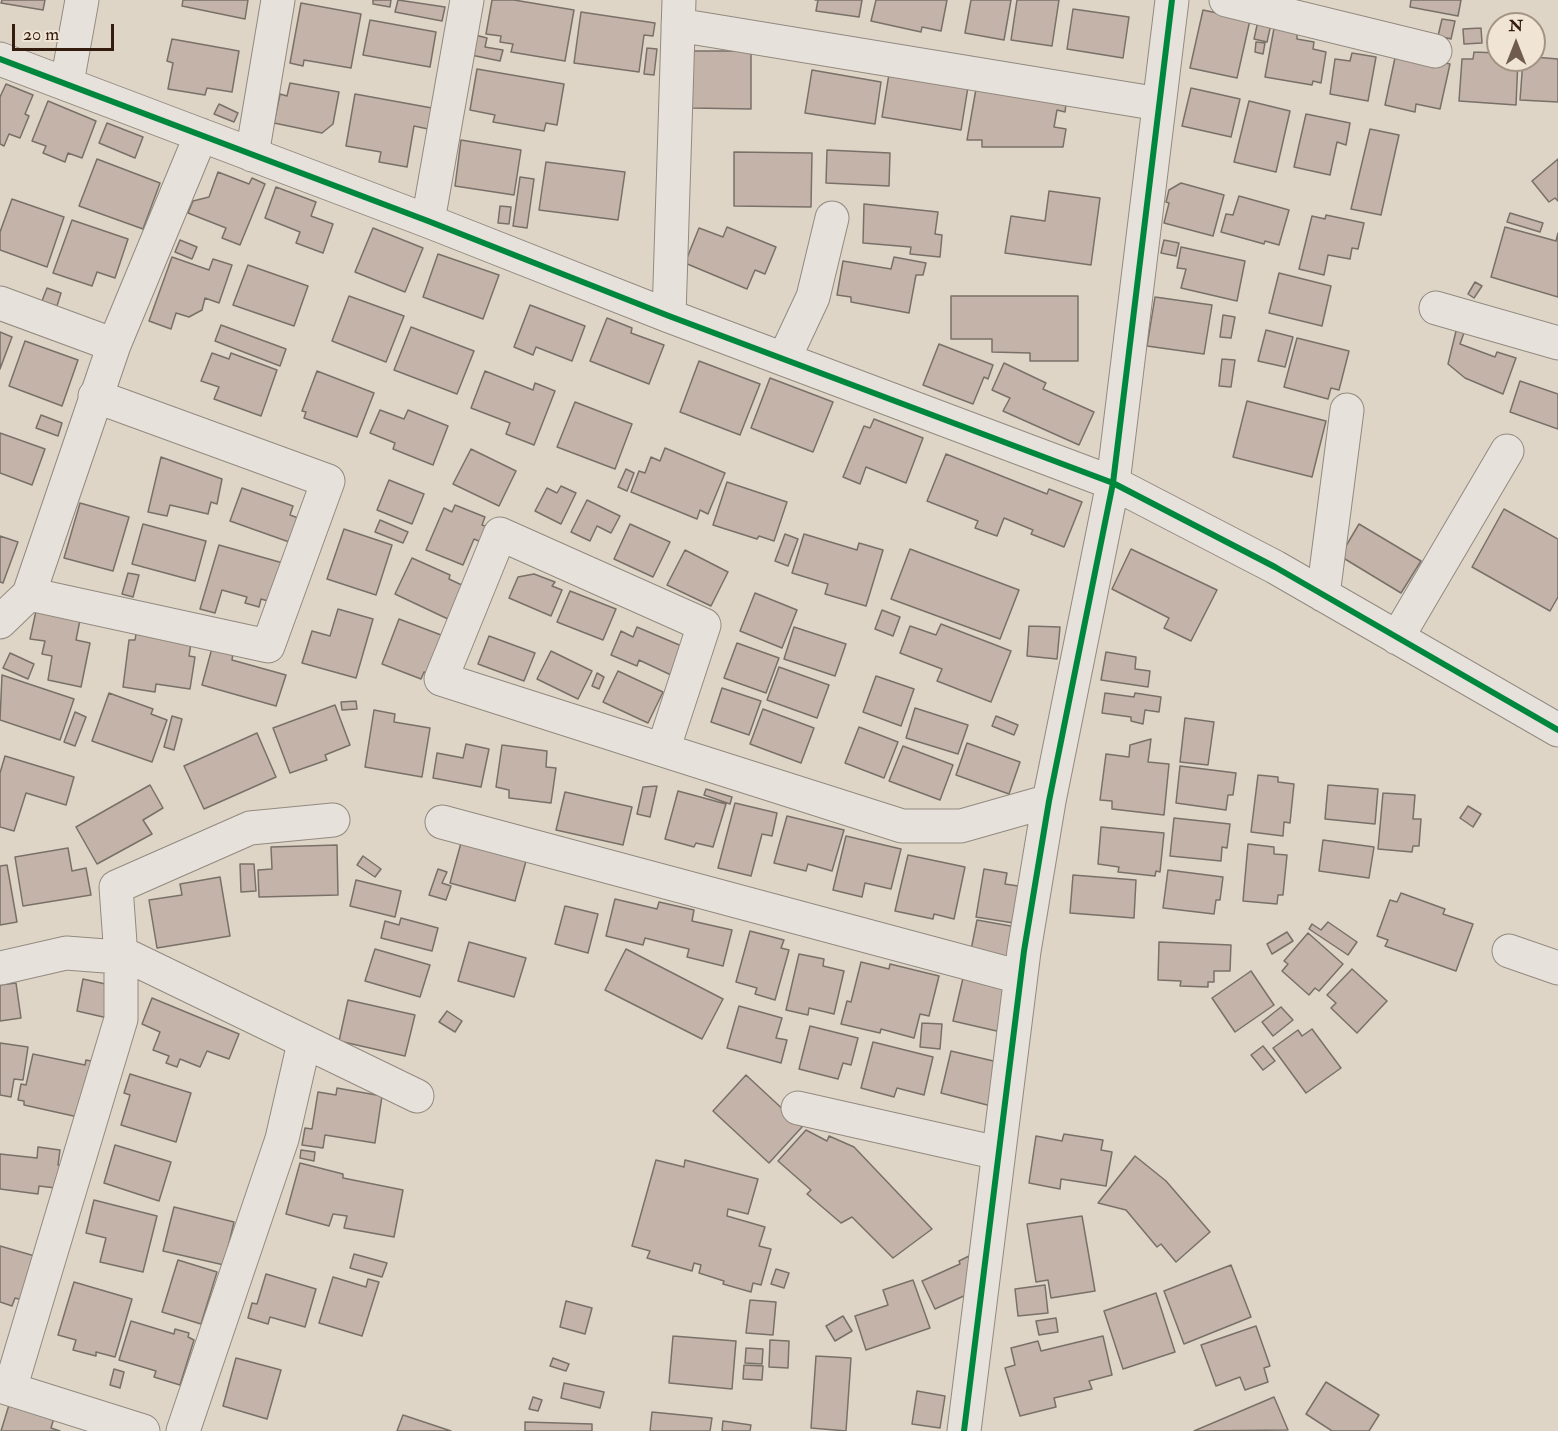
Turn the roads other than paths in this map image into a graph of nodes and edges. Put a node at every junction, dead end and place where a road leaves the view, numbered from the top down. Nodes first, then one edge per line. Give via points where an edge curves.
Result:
1 (82, 0) edge
2 (278, 0) edge
3 (467, 0) edge
4 (1172, 0) edge
5 (1226, 0) edge
6 (679, 13) edge
7 (1436, 51) dead end
8 (0, 58) edge
9 (67, 83) junction
10 (1159, 104) junction
11 (201, 135) junction
12 (252, 155) junction
13 (832, 218) dead end
14 (428, 221) junction
15 (0, 303) edge
16 (1436, 308) dead end
17 (669, 316) junction
18 (1558, 343) edge
19 (114, 345) junction
20 (784, 359) junction
21 (95, 396) junction
22 (1347, 410) dead end
23 (1507, 451) dead end
24 (1113, 483) junction
25 (29, 594) junction
26 (1323, 595) junction
27 (0, 622) edge
28 (1397, 638) junction
29 (1558, 730) edge
30 (663, 750) junction
31 (1049, 801) junction
32 (333, 820) dead end
33 (442, 822) dead end
34 (1509, 951) dead end
35 (121, 957) junction
36 (0, 968) edge
37 (1558, 968) edge
38 (1020, 977) junction
39 (304, 1043) junction
40 (417, 1096) dead end
41 (798, 1108) dead end
42 (998, 1153) junction
43 (5, 1388) edge
44 (143, 1431) edge
45 (183, 1431) edge
46 (964, 1431) edge

1 - 9 street
2 - 12 street
3 - 14 street
4 - 10 street
5 - 7 street
6 - 10 street
6 - 17 street
8 - 9 street
9 - 11 street
10 - 24 street
11 - 12 street
11 - 19 street
12 - 14 street
13 - 20 street via 813,297
14 - 17 street
15 - 19 street
16 - 18 street
17 - 20 street
19 - 21 street
20 - 24 street
21 - 25 street
21 - 25 street via 328,481 268,646
22 - 26 street
23 - 28 street
24 - 26 street
24 - 31 street
25 - 27 street
26 - 28 street
28 - 29 street
30 - 30 street via 441,679 500,534 704,625
30 - 31 street via 902,826 961,826
31 - 38 street
32 - 35 street via 250,828 116,886
33 - 38 street
34 - 37 street
35 - 36 street via 66,953
35 - 39 street via 132,958
35 - 43 street via 121,1019
38 - 42 street
39 - 40 street
39 - 45 street via 282,1139
41 - 42 street
42 - 46 street
43 - 44 street

